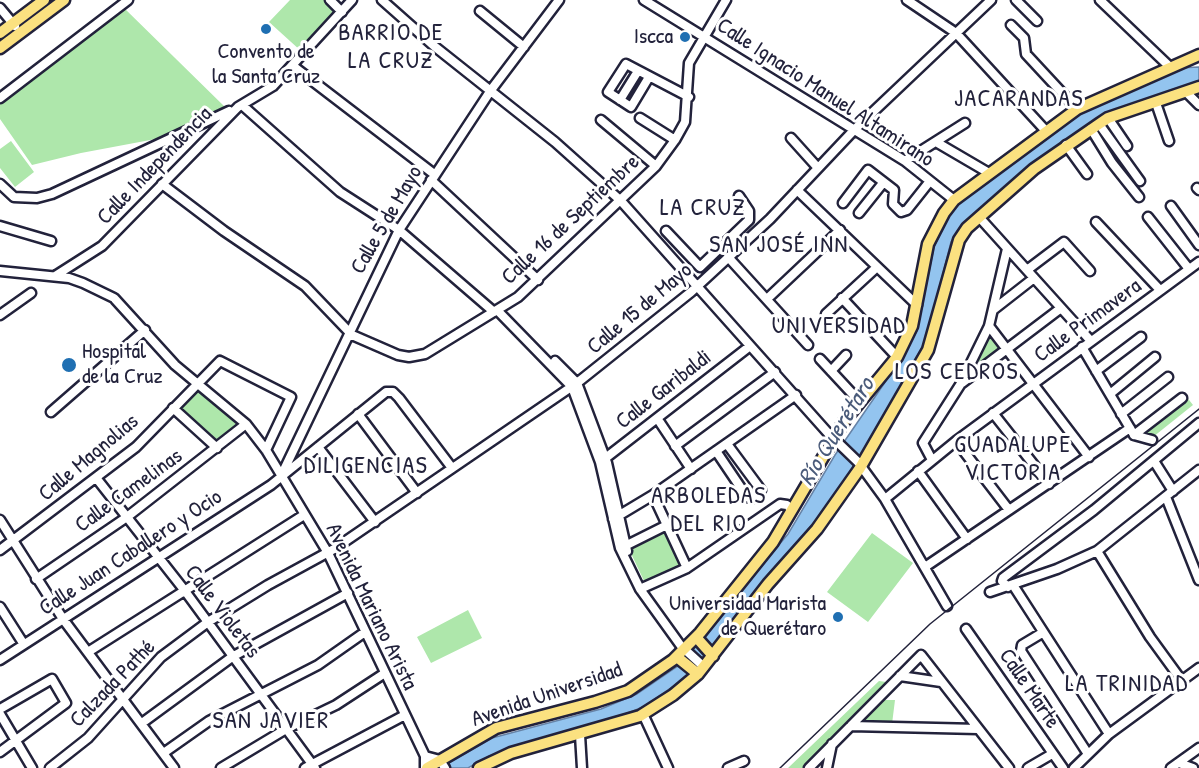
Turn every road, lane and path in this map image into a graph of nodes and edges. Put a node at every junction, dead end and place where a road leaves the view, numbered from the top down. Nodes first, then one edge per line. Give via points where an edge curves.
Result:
1 (44, 0) edge
2 (64, 0) edge
3 (127, 0) edge
4 (330, 0) edge
5 (352, 0) edge
6 (382, 0) edge
7 (559, 0) edge
8 (644, 0) edge
9 (726, 0) edge
10 (907, 0) edge
11 (991, 0) edge
12 (1016, 0) edge
13 (1100, 0) edge
14 (0, 8) edge
15 (480, 11) dead end
16 (342, 12) junction
17 (1037, 21) dead end
18 (13, 23) junction
19 (1011, 25) dead end
20 (0, 33) edge
21 (21, 33) junction
22 (956, 33) junction
23 (703, 36) junction
24 (524, 47) junction
25 (0, 48) edge
26 (1199, 55) edge
27 (292, 66) junction
28 (1170, 67) junction
29 (638, 71) junction
30 (649, 77) junction
31 (1199, 87) edge
32 (491, 90) junction
33 (1186, 92) junction
34 (689, 97) junction
35 (0, 98) edge
36 (620, 100) junction
37 (1156, 103) junction
38 (1199, 105) edge
39 (240, 106) junction
40 (1077, 109) junction
41 (640, 118) dead end
42 (601, 120) dead end
43 (964, 123) dead end
44 (1099, 124) junction
45 (855, 129) junction
46 (1046, 131) junction
47 (791, 138) dead end
48 (675, 140) junction
49 (1169, 141) dead end
50 (936, 142) junction
51 (1066, 145) junction
52 (1127, 146) dead end
53 (905, 161) junction
54 (656, 166) junction
55 (818, 168) junction
56 (988, 173) junction
57 (1087, 174) dead end
58 (432, 177) junction
59 (930, 181) junction
60 (1140, 181) dead end
61 (883, 183) junction
62 (0, 184) edge
63 (162, 184) junction
64 (797, 190) junction
65 (739, 196) dead end
66 (1139, 196) dead end
67 (954, 200) junction
68 (621, 201) junction
69 (843, 203) dead end
70 (1171, 206) dead end
71 (859, 213) dead end
72 (979, 217) junction
73 (1148, 217) dead end
74 (1096, 222) dead end
75 (0, 226) edge
76 (399, 230) junction
77 (840, 230) junction
78 (666, 231) dead end
79 (738, 232) junction
80 (746, 240) junction
81 (51, 241) dead end
82 (1199, 245) edge
83 (1007, 249) junction
84 (728, 256) junction
85 (1196, 265) edge
86 (877, 267) junction
87 (1027, 270) junction
88 (0, 271) edge
89 (1090, 271) dead end
90 (55, 276) junction
91 (1034, 278) junction
92 (538, 280) junction
93 (696, 288) junction
94 (1160, 290) junction
95 (31, 293) dead end
96 (842, 298) junction
97 (767, 299) junction
98 (916, 305) junction
99 (1061, 308) junction
100 (498, 310) junction
101 (993, 310) junction
102 (825, 314) dead end
103 (0, 315) edge
104 (989, 326) junction
105 (145, 330) junction
106 (348, 332) junction
107 (1141, 337) dead end
108 (1090, 340) junction
109 (808, 345) dead end
110 (750, 346) junction
111 (1082, 346) junction
112 (1007, 348) junction
113 (846, 355) dead end
114 (897, 357) junction
115 (1155, 357) dead end
116 (820, 360) dead end
117 (831, 371) junction
118 (1096, 371) junction
119 (775, 372) junction
120 (1168, 377) dead end
121 (1034, 382) junction
122 (195, 385) junction
123 (575, 385) junction
124 (960, 385) junction
125 (1110, 394) junction
126 (796, 395) junction
127 (1182, 398) dead end
128 (859, 401) junction
129 (173, 408) junction
130 (51, 412) dead end
131 (993, 413) junction
132 (358, 414) junction
133 (1121, 414) junction
134 (657, 418) junction
135 (1199, 423) edge
136 (244, 426) junction
137 (1132, 431) junction
138 (1152, 440) dead end
139 (838, 441) junction
140 (956, 441) junction
141 (727, 444) junction
142 (675, 446) junction
143 (318, 447) junction
144 (217, 448) junction
145 (266, 450) junction
146 (716, 451) junction
147 (734, 453) junction
148 (1089, 457) junction
149 (932, 460) junction
150 (603, 461) junction
151 (1154, 461) junction
152 (723, 462) junction
153 (859, 465) junction
154 (690, 467) junction
155 (452, 468) junction
156 (1199, 470) edge
157 (918, 471) junction
158 (281, 477) junction
159 (97, 479) junction
160 (1049, 484) junction
161 (417, 493) junction
162 (1169, 494) junction
163 (653, 495) junction
164 (885, 499) junction
165 (792, 510) junction
166 (1009, 510) junction
167 (304, 515) junction
168 (127, 517) junction
169 (615, 518) junction
170 (0, 520) edge
171 (375, 522) junction
172 (667, 525) junction
173 (967, 538) junction
174 (13, 542) junction
175 (625, 546) junction
176 (0, 550) edge
177 (1097, 551) junction
178 (328, 553) junction
179 (158, 557) junction
180 (925, 567) junction
181 (687, 568) junction
182 (36, 579) junction
183 (1199, 580) edge
184 (1010, 586) junction
185 (642, 587) junction
186 (185, 591) junction
187 (990, 592) dead end
188 (348, 593) junction
189 (947, 606) dead end
190 (0, 607) edge
191 (63, 619) junction
192 (208, 622) junction
193 (966, 629) dead end
194 (365, 632) junction
195 (1042, 633) junction
196 (23, 643) junction
197 (688, 649) junction
198 (88, 652) junction
199 (232, 657) junction
200 (0, 660) edge
201 (704, 664) junction
202 (1199, 668) edge
203 (385, 672) junction
204 (900, 676) junction
205 (1182, 681) junction
206 (941, 682) junction
207 (260, 693) junction
208 (124, 699) junction
209 (0, 710) edge
210 (0, 714) edge
211 (643, 714) junction
212 (405, 715) junction
213 (142, 723) junction
214 (851, 726) junction
215 (286, 729) junction
216 (978, 729) junction
217 (1109, 734) junction
218 (579, 735) junction
219 (16, 742) junction
220 (833, 743) junction
221 (1199, 748) edge
222 (0, 752) edge
223 (165, 752) junction
224 (1052, 754) junction
225 (1088, 754) junction
226 (744, 761) dead end
227 (434, 765) edge
228 (1175, 765) edge
229 (311, 767) edge
230 (32, 768) edge
231 (50, 768) edge
232 (174, 768) edge
233 (221, 768) edge
234 (479, 768) edge
235 (582, 768) edge
236 (668, 768) edge
237 (728, 768) edge
238 (809, 768) edge
239 (827, 768) edge
240 (1009, 768) edge
241 (1028, 768) edge
242 (1063, 768) edge
243 (1074, 768) edge
244 (1193, 768) edge

1 - 18 main road
2 - 21 main road
3 - 35 street
4 - 16 street
5 - 16 street, Calle Independencia
6 - 32 street
7 - 24 street, Calle 5 de Mayo
8 - 23 street, Calle Ignacio Manuel Altamirano
9 - 23 street, Calle 16 de Septiembre
10 - 22 street
11 - 22 street, Calle 15 de Mayo
12 - 17 street
13 - 28 street
14 - 18 street
15 - 24 street
16 - 27 street, Calle Independencia
18 - 20 main road
18 - 21 street
19 - 40 street via 1024,38 1026,54
21 - 25 main road
22 - 45 street, Calle 15 de Mayo
22 - 46 street
23 - 34 street, Calle 16 de Septiembre via 689,63
23 - 45 street, Calle Ignacio Manuel Altamirano
24 - 32 street, Calle 5 de Mayo
26 - 28 main road, Avenida Universidad
27 - 39 street, Calle Independencia via 273,86
27 - 58 street
28 - 40 main road, Avenida Universidad
29 - 30 street
29 - 36 street
29 - 36 street via 626,64 608,92
30 - 34 street
30 - 36 street via 632,107
31 - 33 main road, Avenida Universidad
32 - 58 street, Calle 5 de Mayo
32 - 68 street
33 - 37 main road, Avenida Universidad
33 - 38 street
34 - 48 street, Calle 16 de Septiembre via 685,122
37 - 44 main road, Avenida Universidad
37 - 49 street
39 - 62 street via 52,194 21,199 11,196
39 - 63 street, Calle Independencia
39 - 76 street via 340,192
40 - 46 main road, Avenida Universidad
41 - 48 street
42 - 54 street
43 - 50 street
44 - 51 main road, Avenida Universidad
44 - 52 street
44 - 60 street
44 - 66 street via 1112,163
45 - 53 street, Calle Ignacio Manuel Altamirano
45 - 55 street, Calle 15 de Mayo
46 - 56 main road, Avenida Universidad
47 - 55 street
48 - 54 street, Calle 16 de Septiembre
50 - 53 street
50 - 56 street
51 - 57 street
51 - 72 main road, Avenida Universidad
53 - 59 street, Calle Ignacio Manuel Altamirano
54 - 68 street, Calle 16 de Septiembre
55 - 64 street, Calle 15 de Mayo
56 - 67 main road, Avenida Universidad
58 - 76 street, Calle 5 de Mayo
58 - 92 street
59 - 61 street via 904,212 893,204 895,193
59 - 67 street, Calle Ignacio Manuel Altamirano
61 - 69 street via 868,170
61 - 71 street
63 - 90 street, Calle Independencia via 102,246
63 - 106 street, Calle 16 de Septiembre via 305,286
64 - 77 street
64 - 80 street, Calle 15 de Mayo
65 - 79 street via 750,214
67 - 98 main road, Avenida Universidad via 928,244
68 - 92 street, Calle 16 de Septiembre
68 - 93 street
70 - 82 street
72 - 83 street
72 - 153 main road, Avenida Universidad via 959,240 928,350
73 - 85 street
74 - 94 street
75 - 81 street
76 - 100 street
76 - 106 street, Calle 5 de Mayo
77 - 86 street
77 - 97 street
78 - 79 street via 700,267
79 - 80 street
80 - 84 street, Calle 15 de Mayo
83 - 87 street
83 - 101 street
84 - 93 street, Calle 15 de Mayo
84 - 97 street
85 - 94 street, Calle Primavera
86 - 96 street
86 - 98 street
87 - 89 street via 1064,242
87 - 91 street
88 - 90 street
90 - 105 street via 83,283 114,298
91 - 99 street
91 - 101 street
92 - 100 street, Calle 16 de Septiembre
93 - 110 street
93 - 123 street, Calle 15 de Mayo
94 - 108 street, Calle Primavera
95 - 103 street
96 - 102 street
96 - 114 street
97 - 109 street
98 - 114 main road, Avenida Universidad via 910,333
99 - 108 street
99 - 112 street
100 - 106 street, Calle 16 de Septiembre via 425,354 409,357 387,352
100 - 123 street
101 - 104 street
104 - 112 street
104 - 124 street
105 - 122 street
105 - 130 street
106 - 158 street, Calle 5 de Mayo
107 - 118 street
108 - 111 street, Calle Primavera
110 - 119 street
110 - 134 street, Calle Garibaldi
111 - 118 street
111 - 121 street, Calle Primavera
112 - 121 street
112 - 124 street
113 - 117 street
114 - 128 main road, Avenida Universidad
115 - 125 street
116 - 117 street
117 - 128 street
118 - 125 street
119 - 126 street
119 - 142 street
120 - 133 street
121 - 131 street, Calle Primavera
121 - 148 street
122 - 129 street, Calle Magnolias
122 - 136 street
122 - 145 street, Calle Magnolias via 222,361 291,397
123 - 150 street
123 - 155 street, Calle 15 de Mayo
124 - 149 street via 923,443
125 - 133 street
126 - 139 street
126 - 141 street
127 - 137 street
128 - 139 main road, Avenida Universidad
129 - 144 street
129 - 159 street, Calle Magnolias via 136,447
131 - 140 street, Calle Primavera
131 - 160 street
132 - 143 street, Calle Juan Caballero y Ocio
132 - 155 street, Calle Juan Caballero y Ocio via 391,391
132 - 161 street
133 - 137 street
134 - 142 street
134 - 150 street, Calle Garibaldi
135 - 151 street
136 - 144 street, Calle Camelinas
136 - 145 street
136 - 158 street
137 - 138 street
137 - 148 street
139 - 153 street
139 - 165 main road, Avenida Universidad
140 - 149 street, Calle Primavera
140 - 166 street
141 - 146 street
141 - 147 street
142 - 154 street
143 - 158 street, Calle Juan Caballero y Ocio
143 - 171 street
144 - 168 street, Calle Camelinas
145 - 158 street
146 - 152 street
146 - 154 street
147 - 152 street
147 - 152 street via 761,490 759,494 747,497
148 - 160 street
149 - 157 street, Calle Primavera
150 - 169 street
151 - 162 street
151 - 184 street via 1003,578
153 - 164 street
153 - 201 main road, Avenida Universidad via 817,529
154 - 163 street
155 - 161 street, Calle 15 de Mayo
156 - 162 street
157 - 164 street, Calle Primavera
157 - 173 street
158 - 167 street, Avenida Mariano Arista
158 - 179 street, Calle Juan Caballero y Ocio
159 - 168 street, Calle Violetas
159 - 174 street, Calle Magnolias
160 - 166 street
161 - 171 street, Calle 15 de Mayo
162 - 177 street
162 - 183 street
163 - 169 street
163 - 172 street
164 - 180 street
165 - 181 street via 780,504
165 - 197 main road, Avenida Universidad via 773,542
166 - 173 street
167 - 178 street, Avenida Mariano Arista
167 - 186 street
168 - 179 street, Calle Violetas
168 - 182 street, Calle Camelinas
169 - 175 street
169 - 185 street via 620,548
170 - 174 street
171 - 178 street, Calle 15 de Mayo
172 - 175 street
172 - 181 street
173 - 180 street
174 - 176 street, Calle Magnolias
174 - 182 street
175 - 185 street
177 - 184 street
177 - 205 street
178 - 188 street, Avenida Mariano Arista
178 - 192 street, Calzada Pathé
179 - 186 street, Calle Violetas
179 - 191 street, Calle Juan Caballero y Ocio
180 - 189 street
181 - 185 street
182 - 191 street
184 - 187 street
184 - 195 street
185 - 197 street
186 - 192 street, Calle Violetas
186 - 198 street
188 - 194 street, Avenida Mariano Arista
188 - 199 street
190 - 196 street
191 - 196 street, Calle Juan Caballero y Ocio
191 - 198 street
192 - 199 street, Calle Violetas
192 - 208 street, Calzada Pathé via 153,664
193 - 224 street, Calle Marte
194 - 203 street, Avenida Mariano Arista
194 - 207 street via 318,665
195 - 217 street
195 - 225 street via 1020,648
196 - 200 street, Calle Juan Caballero y Ocio
197 - 201 main road
197 - 201 main road
197 - 227 main road, Avenida Universidad via 628,691 496,728
198 - 208 street
199 - 207 street, Calle Violetas
199 - 213 street
201 - 211 main road, Avenida Universidad via 673,695
202 - 205 street
203 - 212 street, Avenida Mariano Arista
203 - 215 street via 336,705
204 - 206 street
204 - 206 street via 921,655
204 - 214 street
205 - 217 street
206 - 216 street
207 - 215 street, Calle Violetas
207 - 223 street via 209,721
208 - 213 street
208 - 231 street, Calzada Pathé via 88,738
209 - 219 street via 52,679 66,699 65,706
210 - 219 street
211 - 218 main road, Avenida Universidad
211 - 236 street
212 - 227 street, Avenida Mariano Arista
212 - 229 street
213 - 223 street
214 - 216 street
214 - 220 street
215 - 229 street, Calle Violetas
215 - 233 street
216 - 240 street
217 - 225 street
218 - 234 main road, Avenida Universidad via 511,753
218 - 235 street
219 - 222 street
219 - 230 street
220 - 238 street
220 - 239 street
221 - 228 street
223 - 232 street
224 - 241 street
224 - 242 street, Calle Marte
225 - 243 street
226 - 237 street
228 - 244 street

